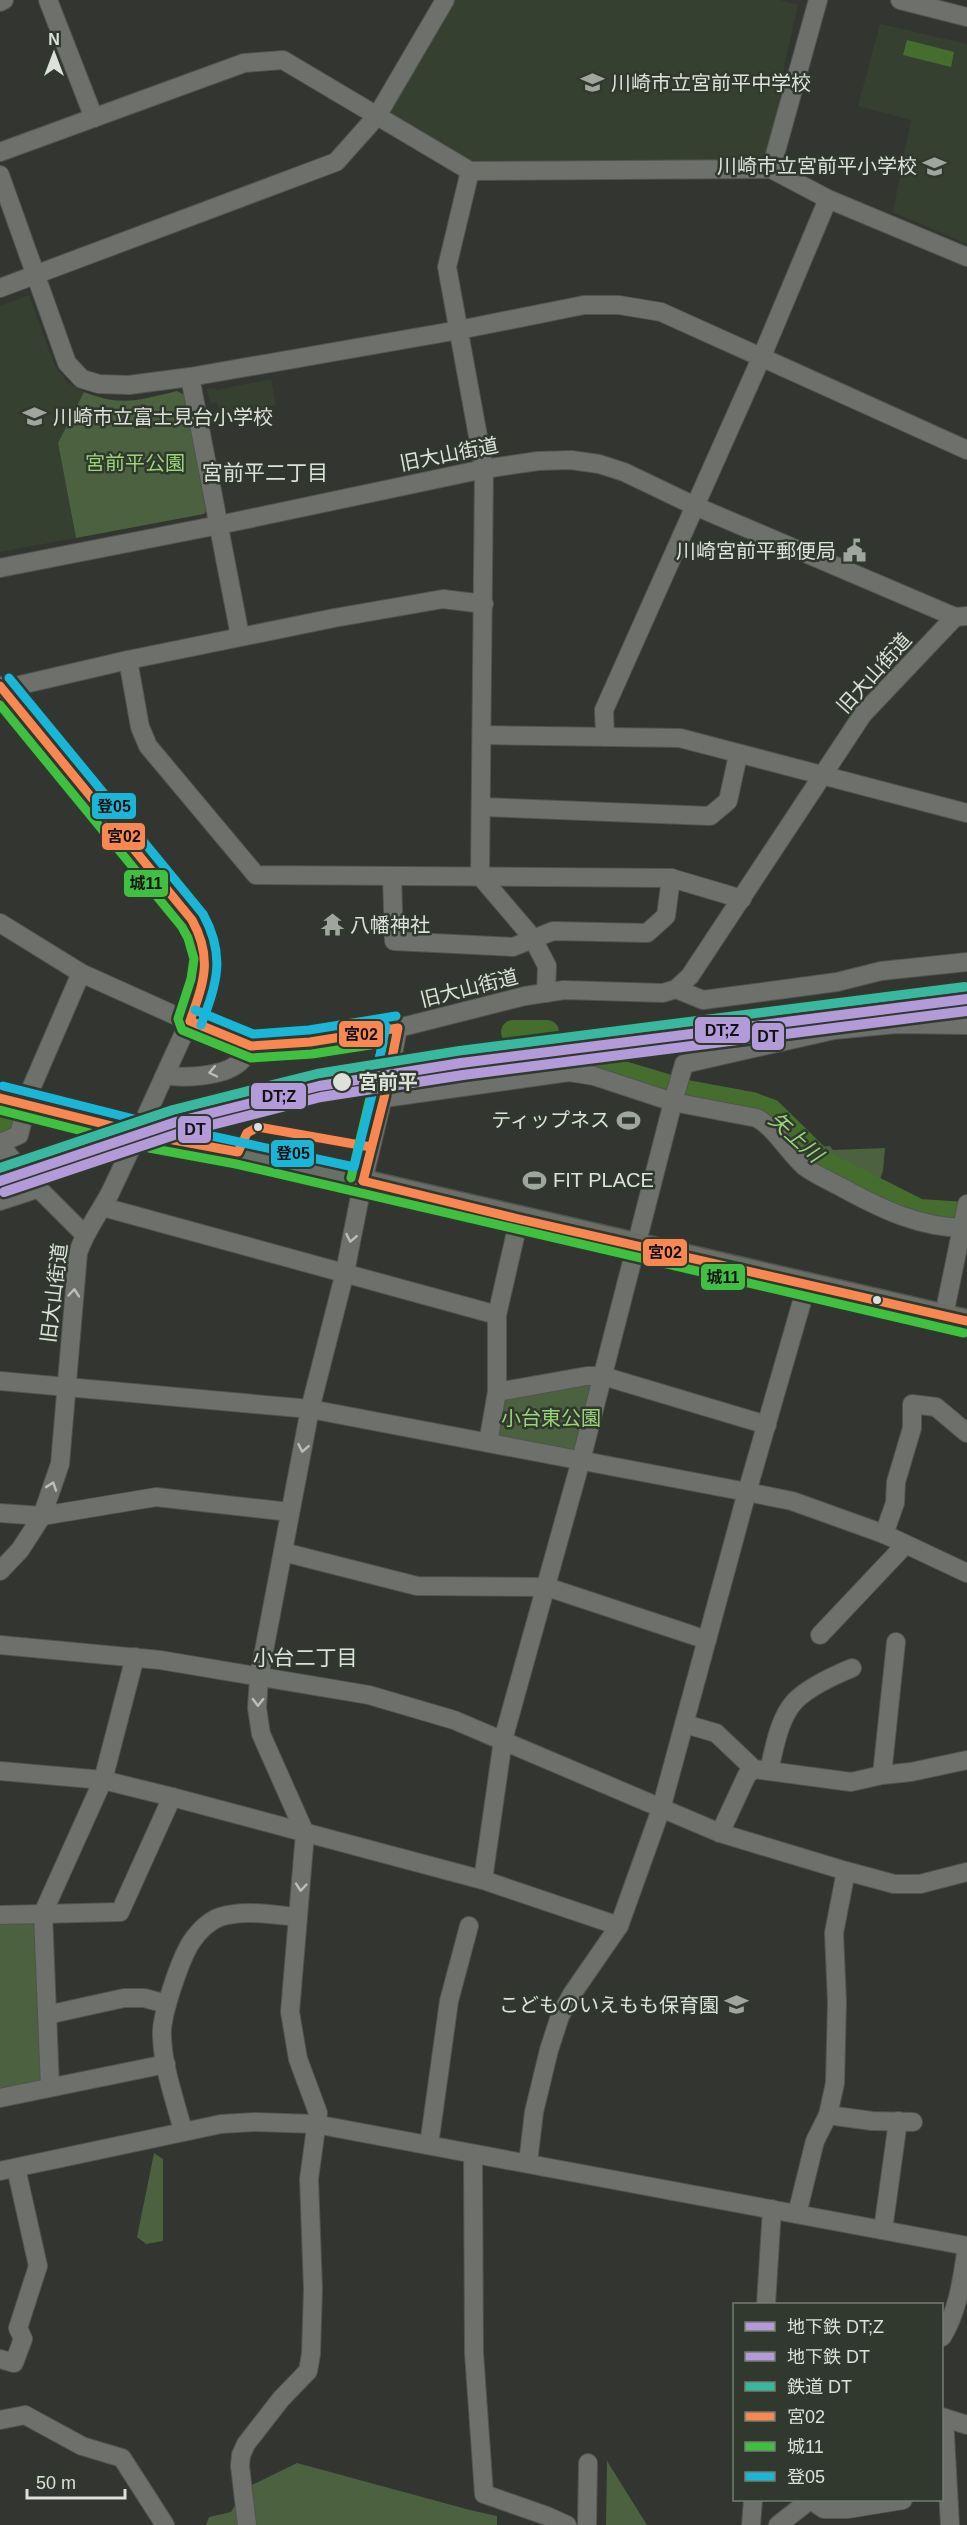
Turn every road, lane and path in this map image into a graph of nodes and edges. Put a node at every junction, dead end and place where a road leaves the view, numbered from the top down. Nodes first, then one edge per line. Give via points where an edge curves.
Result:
1 (4, 0) edge
2 (48, 0) edge
3 (445, 0) edge
4 (818, 0) edge
5 (900, 0) edge
6 (0, 2) edge
7 (967, 17) edge
8 (377, 116) junction
9 (94, 118) junction
10 (0, 152) edge
11 (771, 169) junction
12 (470, 171) junction
13 (0, 175) edge
14 (828, 199) junction
15 (967, 257) edge
16 (35, 275) junction
17 (0, 288) edge
18 (459, 330) junction
19 (762, 356) junction
20 (190, 377) junction
21 (967, 450) edge
22 (484, 469) junction
23 (696, 506) junction
24 (219, 525) junction
25 (0, 568) edge
26 (484, 604) junction
27 (961, 617) edge
28 (240, 636) junction
29 (128, 660) junction
30 (2, 693) edge
31 (483, 735) junction
32 (605, 737) junction
33 (738, 755) junction
34 (824, 776) junction
35 (482, 807) junction
36 (967, 813) edge
37 (392, 876) junction
38 (480, 876) junction
39 (671, 878) junction
40 (742, 899) junction
41 (0, 923) edge
42 (532, 937) junction
43 (967, 962) edge
44 (81, 973) junction
45 (676, 989) junction
46 (546, 993) junction
47 (190, 1021) junction
48 (967, 1025) edge
49 (398, 1028) junction
50 (250, 1046) junction
51 (165, 1075) junction
52 (675, 1092) junction
53 (0, 1098) edge
54 (384, 1098) junction
55 (25, 1105) junction
56 (140, 1131) junction
57 (0, 1144) edge
58 (28, 1178) junction
59 (363, 1181) junction
60 (0, 1201) edge
61 (103, 1207) junction
62 (965, 1218) edge
63 (519, 1219) junction
64 (84, 1234) junction
65 (637, 1246) junction
66 (345, 1272) junction
67 (807, 1284) junction
68 (497, 1315) junction
69 (944, 1315) junction
70 (967, 1321) edge
71 (603, 1376) junction
72 (0, 1381) edge
73 (68, 1387) junction
74 (497, 1392) junction
75 (310, 1409) junction
76 (767, 1425) junction
77 (967, 1432) edge
78 (488, 1443) junction
79 (581, 1461) junction
80 (747, 1491) junction
81 (290, 1512) junction
82 (0, 1513) edge
83 (42, 1516) junction
84 (884, 1534) junction
85 (905, 1545) junction
86 (283, 1552) junction
87 (0, 1570) edge
88 (967, 1573) edge
89 (547, 1587) junction
90 (820, 1635) dead end
91 (707, 1640) junction
92 (896, 1642) dead end
93 (0, 1645) edge
94 (135, 1657) junction
95 (852, 1668) dead end
96 (259, 1677) junction
97 (685, 1724) junction
98 (503, 1740) junction
99 (967, 1760) edge
100 (761, 1770) junction
101 (0, 1771) edge
102 (882, 1775) junction
103 (103, 1780) junction
104 (172, 1797) junction
105 (661, 1809) junction
106 (305, 1833) junction
107 (720, 1833) junction
108 (846, 1871) junction
109 (967, 1872) edge
110 (483, 1880) junction
111 (43, 1913) junction
112 (0, 1915) edge
113 (298, 1917) junction
114 (469, 1926) dead end
115 (619, 1926) junction
116 (167, 2004) junction
117 (47, 2015) junction
118 (166, 2064) junction
119 (50, 2086) junction
120 (0, 2098) edge
121 (828, 2115) junction
122 (316, 2124) junction
123 (183, 2131) junction
124 (429, 2145) junction
125 (472, 2154) junction
126 (528, 2163) junction
127 (8, 2169) edge
128 (772, 2209) junction
129 (797, 2214) junction
130 (884, 2230) junction
131 (967, 2246) edge
132 (766, 2303) edge
133 (943, 2335) edge
134 (0, 2359) edge
135 (943, 2418) edge
136 (0, 2420) edge
137 (967, 2425) edge
138 (588, 2463) dead end
139 (945, 2492) edge
140 (753, 2501) edge
141 (808, 2501) edge
142 (813, 2501) edge
143 (892, 2501) edge
144 (165, 2525) edge
145 (247, 2525) edge
146 (567, 2525) edge
147 (586, 2525) edge
148 (751, 2525) edge
149 (778, 2525) edge
150 (950, 2525) edge

1 - 6 street
2 - 9 street
3 - 8 street
4 - 11 street
5 - 7 street
8 - 9 street via 283,60 244,63
8 - 12 street
8 - 16 street via 336,162
9 - 10 street
11 - 12 street
11 - 14 street
12 - 18 street via 447,267
13 - 16 street
14 - 15 street
14 - 19 street
16 - 17 street
16 - 20 street via 67,363 82,378 99,384 129,385
18 - 19 street via 584,305 619,305 661,312
18 - 20 street
18 - 22 street
19 - 21 street
19 - 23 street
20 - 24 street
22 - 23 street, 旧大山街道 via 538,461 599,464
22 - 24 street, 旧大山街道
22 - 26 street
23 - 27 street, 旧大山街道
23 - 32 street via 604,710
24 - 25 street, 旧大山街道
24 - 28 street
26 - 28 street via 443,599
26 - 31 street
27 - 34 street, 旧大山街道 via 863,714
28 - 29 street
29 - 30 street via 16,686
29 - 37 street via 140,727 148,747 255,875
30 - 47 street via 200,933 207,964
31 - 32 street
31 - 35 street
32 - 33 street via 680,738
33 - 34 street
33 - 35 street via 728,801 710,816
34 - 36 street
34 - 40 street, 旧大山街道
35 - 38 street
37 - 38 street
37 - 42 street via 394,941 513,947
38 - 39 street
38 - 42 street
39 - 40 street
39 - 42 street via 666,916 647,933 553,931
40 - 45 street, 旧大山街道 via 690,976
41 - 44 street
42 - 46 street via 547,966
43 - 45 street via 881,970 837,982 703,1000
44 - 47 street
44 - 55 street
45 - 46 street, 旧大山街道 via 663,993
46 - 49 street, 旧大山街道
47 - 50 street, 旧大山街道
47 - 51 street, 旧大山街道
48 - 52 street via 896,1024 834,1030 684,1064
49 - 50 street, 旧大山街道 via 310,1042
49 - 54 street
50 -> 51 street via 235,1067 200,1075
51 - 56 street, 旧大山街道
52 - 54 street via 569,1072
52 - 62 street via 757,1118 810,1170 910,1221
52 - 65 street
53 - 55 main road
54 - 59 street
55 - 56 main road
55 - 57 street via 19,1135
56 - 59 main road
56 - 61 street, 旧大山街道
57 - 58 street
58 - 60 street
58 - 64 street
59 - 63 main road
59 -> 66 street
61 - 64 street, 旧大山街道
61 - 66 street
62 - 69 street
63 - 65 main road
63 - 68 street
73 -> 64 street, 旧大山街道 via 78,1253
65 - 67 main road
65 - 71 street
66 - 68 street
66 - 75 street
67 - 69 main road
67 - 76 street
68 - 74 street
69 - 70 main road
71 - 74 street
71 - 76 street
71 - 79 street
72 - 73 street
73 - 75 street
83 -> 73 street, 旧大山街道 via 60,1464
74 - 78 street
75 - 78 street
75 -> 81 street
76 - 80 street
77 - 84 street via 936,1407 912,1404 912,1428
78 - 79 street
79 - 80 street
79 - 89 street
80 - 84 street via 792,1501
80 - 91 street
81 - 83 street via 156,1497
81 - 86 street
82 - 83 street
83 - 87 street, 旧大山街道 via 20,1550
84 - 85 street
85 - 88 street
85 - 90 street
86 - 89 street via 417,1586
86 - 96 street
89 - 91 street
89 - 98 street
91 - 97 street
92 - 102 street
93 - 94 street
94 - 96 street
94 - 103 street
95 - 100 street via 795,1701
96 - 98 street via 369,1695 454,1720
96 -> 106 street via 257,1708 261,1734
97 - 100 street via 716,1733
97 - 105 street
98 - 105 street
98 - 110 street
99 - 102 street
100 - 102 street via 850,1782
100 - 107 street via 747,1775
101 - 103 street
103 - 104 street
103 - 111 street
104 - 106 street
104 - 111 street via 120,1912
105 - 107 street
105 - 115 street
106 - 110 street
106 -> 113 street
107 - 108 street
108 - 109 street via 894,1884 920,1884
108 - 121 street via 834,1933 835,2083
110 - 115 street
111 - 112 street
111 - 117 street
113 - 116 street via 238,1913 204,1927 191,1942
113 - 122 street via 290,2012 298,2060 318,2113
114 - 124 street via 449,2001
115 - 126 street via 560,2016 534,2112
116 - 117 street via 124,1998
116 - 118 street via 162,2037
117 - 119 street
118 - 119 street
118 - 123 street
119 - 120 street
121 - 129 street via 815,2141
121 - 130 street via 905,2121
122 - 123 street via 232,2123
122 - 124 street
122 - 145 street via 309,2179 311,2354 308,2371 281,2399 241,2455
123 - 127 street
124 - 125 street
125 - 126 street
125 - 146 street via 474,2353 484,2494
126 - 128 street
127 - 134 street via 38,2266 18,2328 23,2339 14,2363
128 - 129 street
128 - 132 street
129 - 130 street
130 - 131 street
131 - 133 street via 958,2302
135 - 137 street
135 - 139 street
136 - 144 street via 25,2415 82,2445 122,2458
138 - 147 street
139 - 150 street
140 - 148 street
141 - 149 street
142 - 143 street via 824,2509

